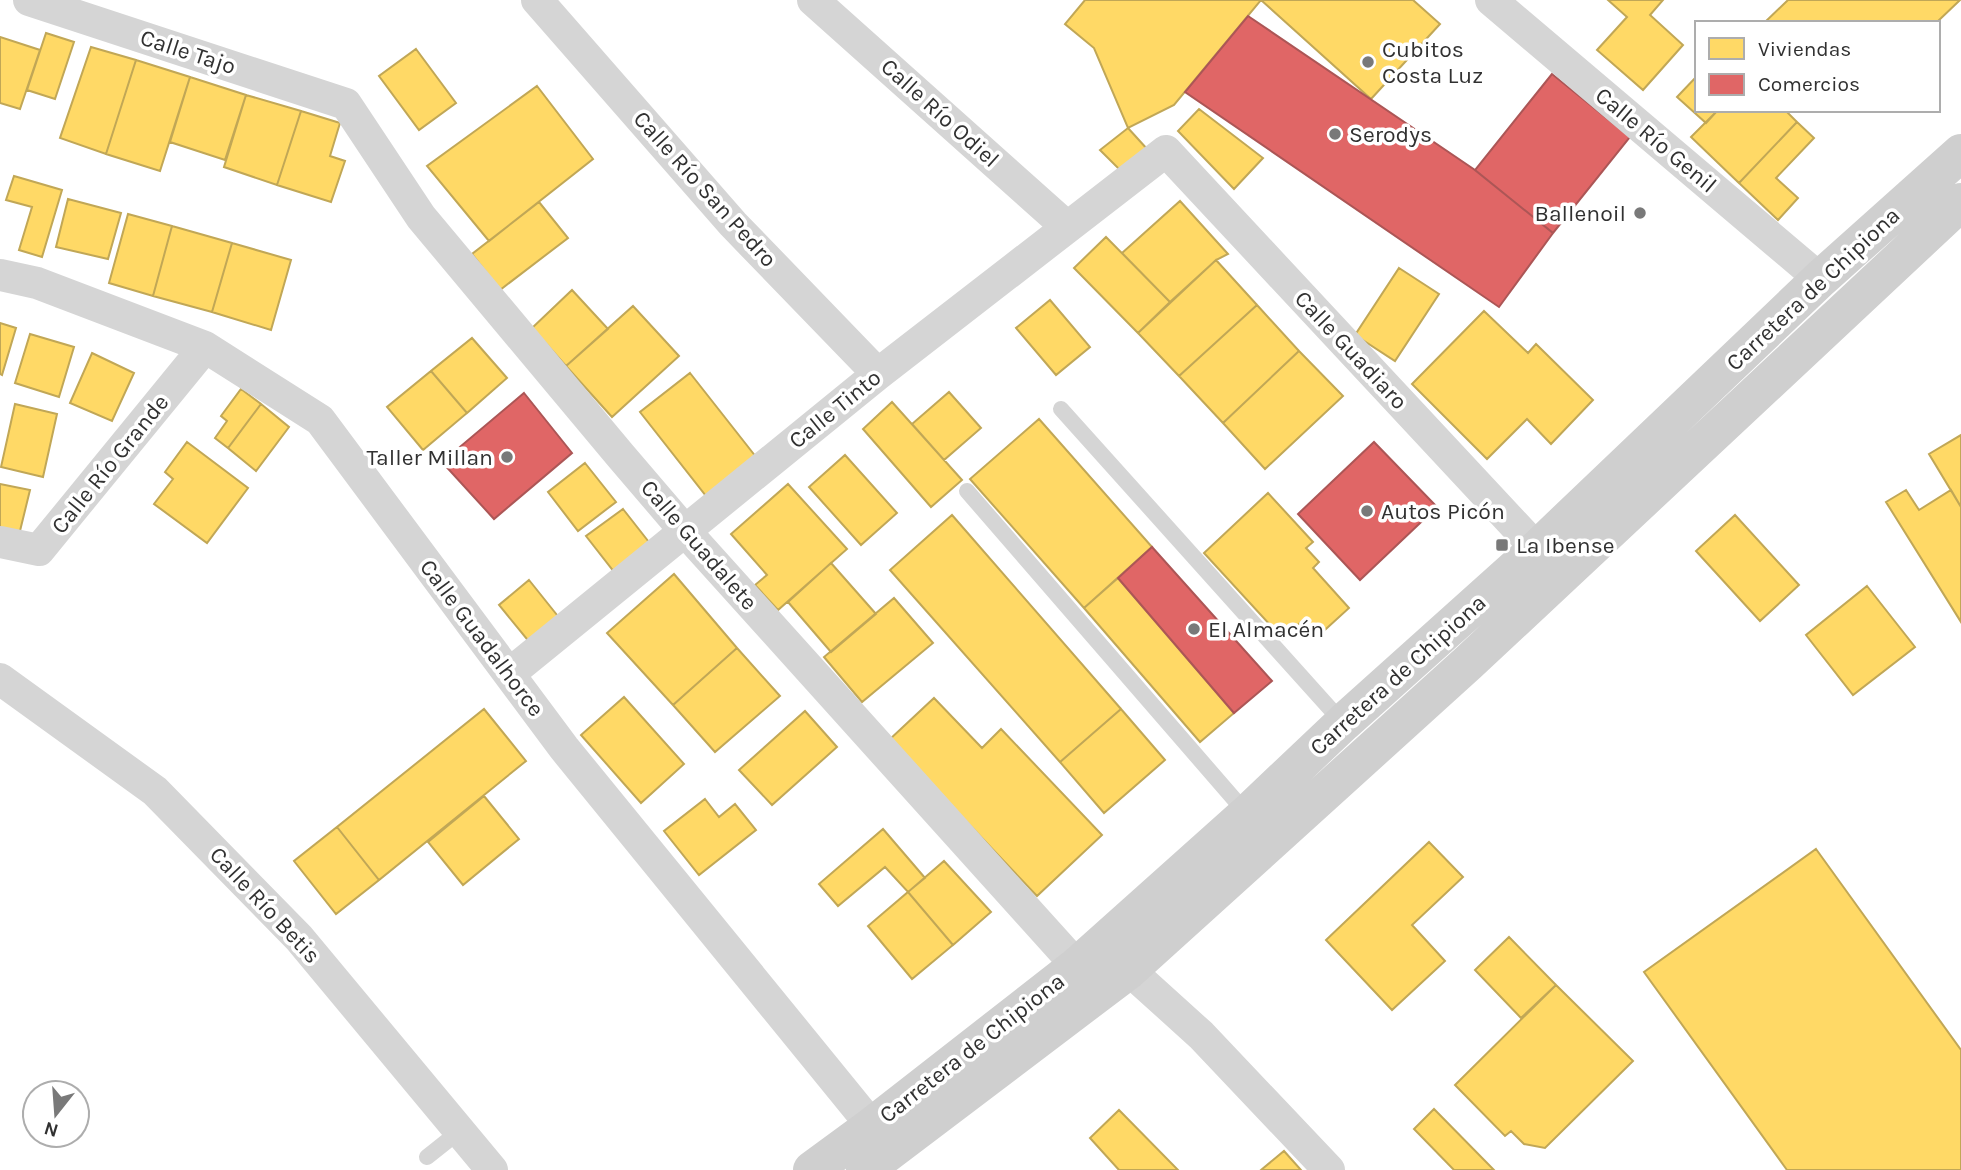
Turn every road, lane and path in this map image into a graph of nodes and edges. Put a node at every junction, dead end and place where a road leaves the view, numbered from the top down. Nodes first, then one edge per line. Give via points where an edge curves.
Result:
1 (29, 0) edge
2 (537, 0) edge
3 (813, 0) edge
4 (1491, 0) edge
5 (346, 104) joint
6 (1166, 151) joint
7 (1961, 153) edge
8 (1961, 202) edge
9 (1067, 227) junction
10 (0, 275) edge
11 (1820, 279) junction
12 (205, 347) junction
13 (877, 374) junction
14 (1061, 409) dead end
15 (967, 491) dead end
16 (685, 531) junction
17 (0, 541) edge
18 (1537, 549) junction
19 (509, 674) junction
20 (0, 679) edge
21 (1343, 723) junction
22 (1247, 814) junction
23 (1077, 966) junction
24 (1129, 970) junction
25 (873, 1126) junction
26 (461, 1130) junction
27 (427, 1157) dead end
28 (492, 1170) edge
29 (812, 1170) edge
30 (865, 1170) edge
31 (1329, 1170) edge

1 - 5 street, Calle Tajo
2 - 13 street, Calle Río San Pedro via 733,224
3 - 9 street, Calle Río Odiel
4 - 11 street, Calle Río Genil
5 - 16 street, Calle Guadalete via 421,217
6 - 9 street, Calle Tinto
6 - 18 street, Calle Guadiaro
7 - 11 main road, Carretera de Chipiona
8 - 24 main road, Carretera de Chipiona via 1468,663
9 - 13 street, Calle Tinto
10 - 12 street, Calle Guadalhorce via 37,283
11 - 18 main road, Carretera de Chipiona
12 - 17 street, Calle Río Grande via 40,550
12 - 19 street, Calle Guadalhorce via 320,420
13 - 16 street, Calle Tinto
14 - 21 lane
15 - 22 lane
16 - 19 street, Calle Tinto
16 - 23 street, Calle Guadalete
18 - 21 main road, Carretera de Chipiona
19 - 25 street, Calle Guadalhorce via 564,748
20 - 26 street, Calle Río Betis via 155,790 299,938
21 - 22 main road, Carretera de Chipiona
22 - 23 main road, Carretera de Chipiona
23 - 25 main road, Carretera de Chipiona
24 - 30 main road, Carretera de Chipiona
24 - 31 street via 1201,1035
25 - 29 main road, Carretera de Chipiona
26 - 27 lane
26 - 28 street, Calle Río Betis

